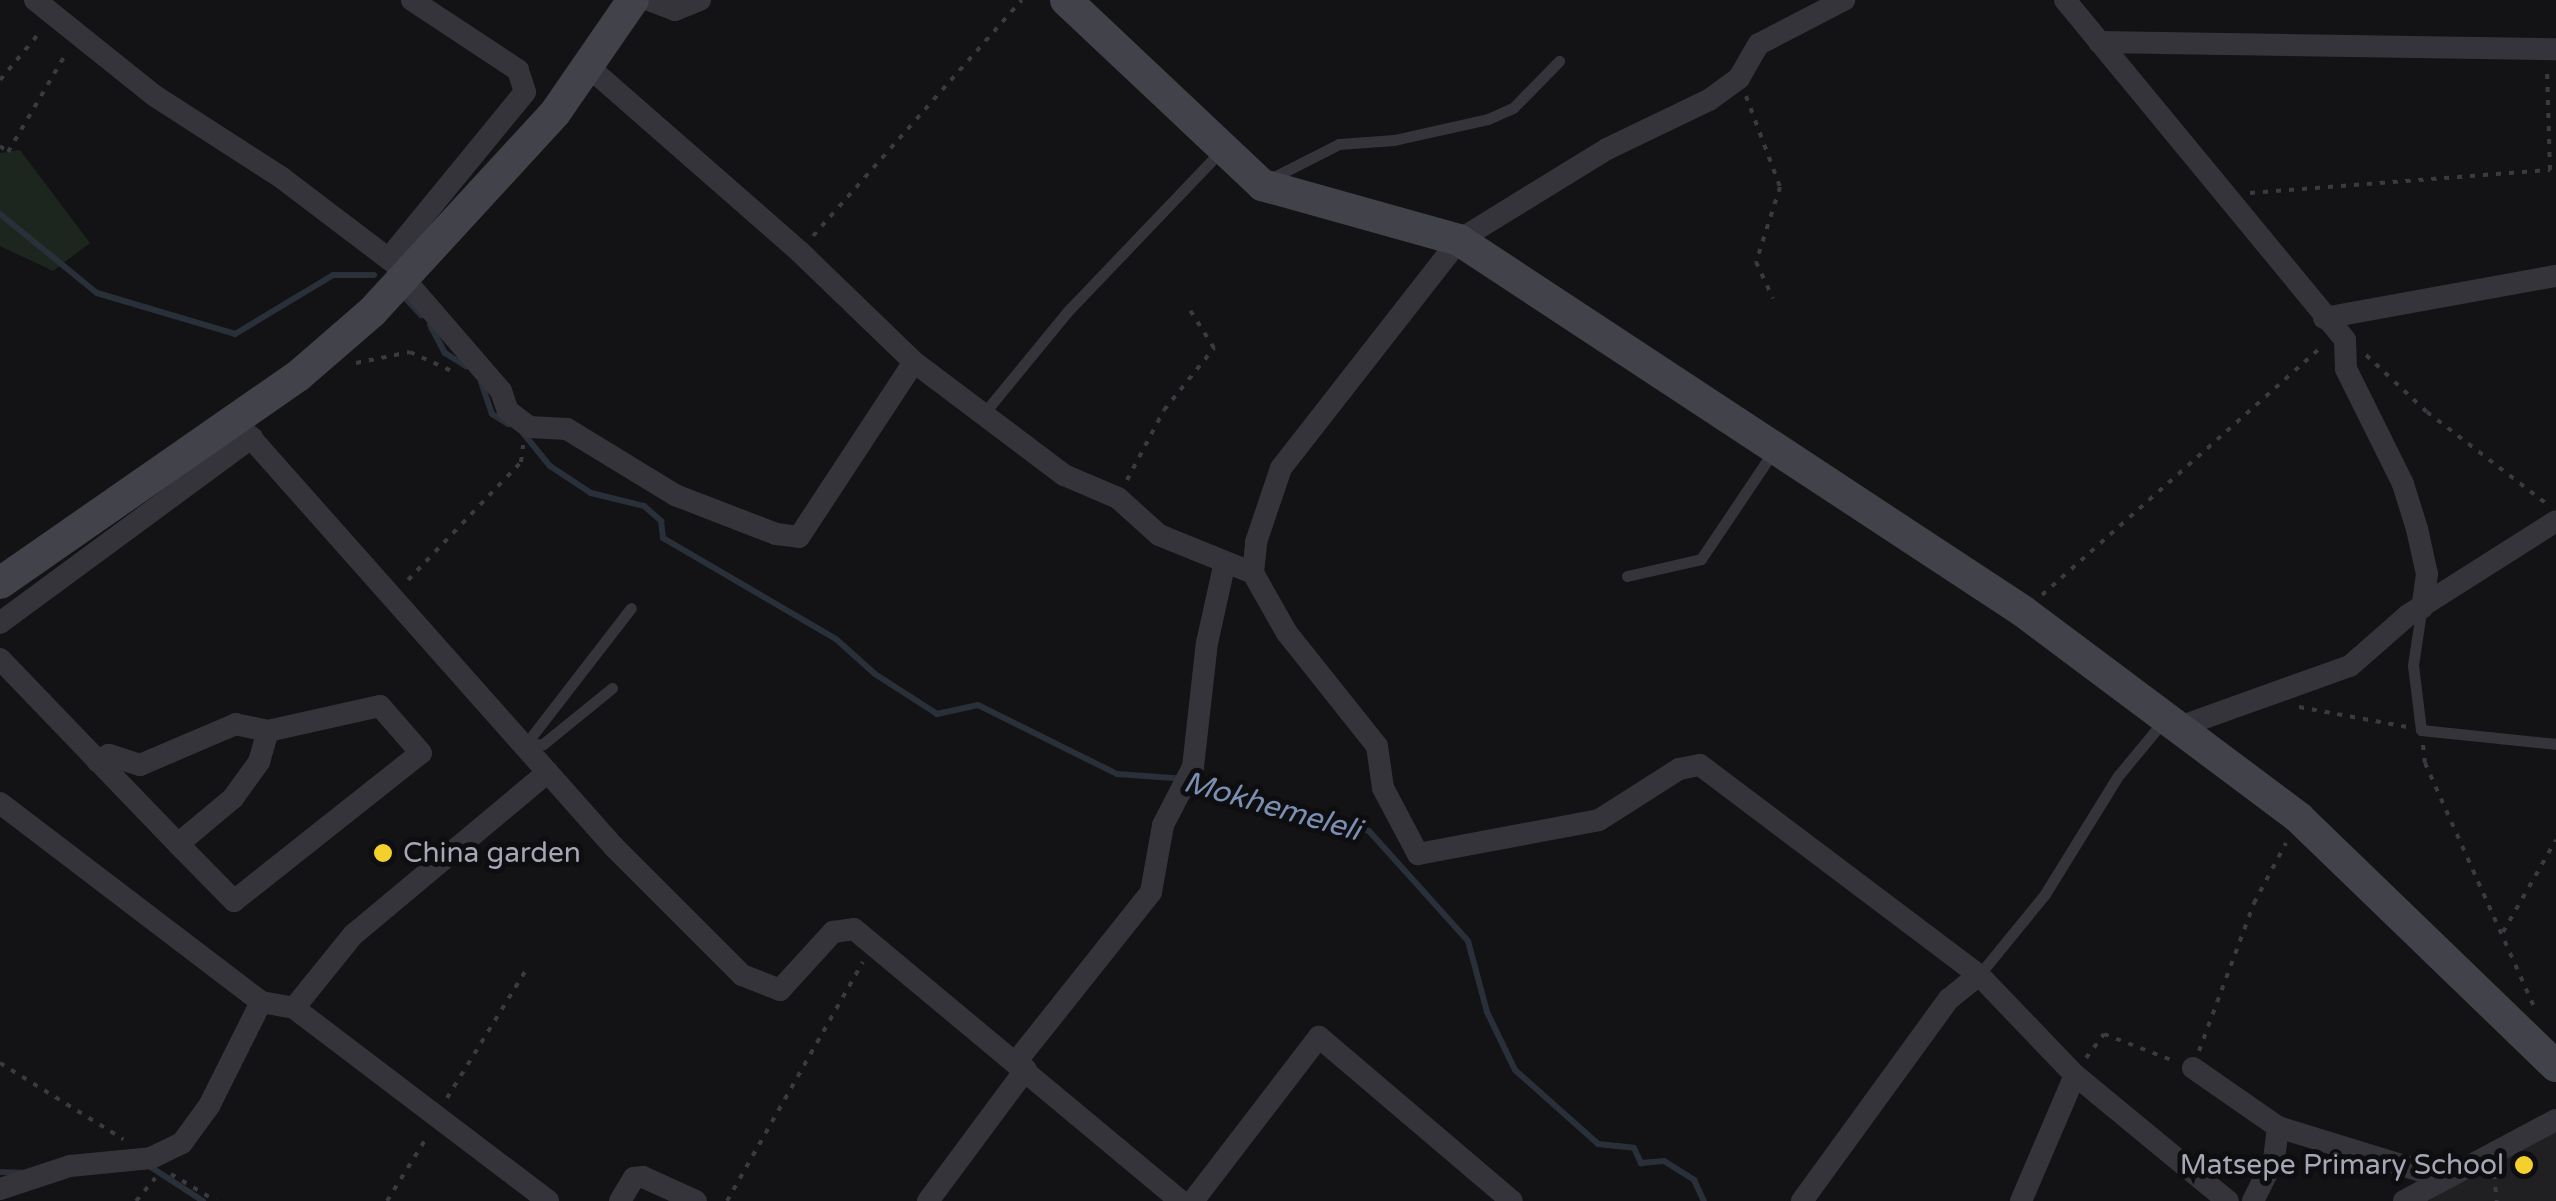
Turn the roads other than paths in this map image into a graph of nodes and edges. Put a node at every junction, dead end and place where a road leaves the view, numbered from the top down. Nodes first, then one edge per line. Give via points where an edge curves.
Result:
1 (412, 0) edge
2 (633, 0) edge
3 (649, 0) edge
4 (700, 0) edge
5 (1066, 0) edge
6 (1844, 0) edge
7 (2065, 0) edge
8 (43, 7) edge
9 (2100, 42) junction
10 (2550, 48) edge
11 (1559, 61) dead end
12 (591, 69) junction
13 (1222, 150) junction
14 (1262, 185) junction
15 (1459, 240) junction
16 (402, 270) junction
17 (2556, 276) edge
18 (2335, 329) junction
19 (914, 362) junction
20 (985, 412) junction
21 (244, 429) junction
22 (1778, 444) junction
23 (2556, 521) edge
24 (1225, 562) junction
25 (1253, 573) junction
26 (1627, 576) dead end
27 (0, 583) edge
28 (631, 608) dead end
29 (2422, 608) junction
30 (0, 623) edge
31 (0, 659) edge
32 (612, 688) dead end
33 (2175, 721) junction
34 (268, 731) junction
35 (525, 744) junction
36 (2556, 744) edge
37 (98, 761) junction
38 (548, 772) junction
39 (0, 804) edge
40 (178, 844) junction
41 (1979, 975) junction
42 (261, 1002) junction
43 (294, 1008) junction
44 (2548, 1058) edge
45 (1021, 1066) junction
46 (2193, 1068) road end
47 (2075, 1074) junction
48 (2556, 1120) edge
49 (2278, 1127) junction
50 (2444, 1178) junction
51 (0, 1189) edge
52 (548, 1201) edge
53 (620, 1201) edge
54 (696, 1201) edge
55 (928, 1201) edge
56 (1181, 1201) edge
57 (1193, 1201) edge
58 (1512, 1201) edge
59 (1802, 1201) edge
60 (2021, 1201) edge
61 (2228, 1201) edge
62 (2253, 1201) edge
63 (2404, 1201) edge

1 - 16 street via 518,70 525,92
2 - 12 street
3 - 4 street via 675,10
5 - 13 street
6 - 15 street via 1759,44 1739,78
7 - 9 street
8 - 16 street via 154,96
9 - 10 street
9 - 18 street
11 - 14 lane via 1513,108 1488,119 1394,140 1339,144 1292,163
12 - 16 street
12 - 19 street via 800,251
13 - 14 street
13 - 20 lane via 1067,312
14 - 15 street
15 - 22 street
15 - 25 street via 1281,468 1256,542
16 - 19 street via 501,391 508,412 529,426 568,429 675,495 744,525 799,537
16 - 21 street
17 - 18 street
18 - 29 street via 2346,370 2403,484 2427,574
19 - 20 street
20 - 24 street via 1064,476 1118,498 1159,535
21 - 27 street
21 - 30 street
21 - 35 street
22 - 26 lane via 1701,559
22 - 33 street
23 - 29 street
24 - 25 street
24 - 45 street via 1207,643 1193,767 1163,824 1151,892
25 - 41 street via 1288,633 1377,746 1383,788 1418,854 1599,820 1679,769 1700,765
28 - 35 lane
29 - 33 street via 2350,666
29 - 36 lane via 2413,665 2421,730
31 - 37 street
32 - 35 lane via 543,744
33 - 41 lane via 2118,776 2045,894
33 - 44 street via 2300,818
34 - 37 street via 236,724 140,765 109,755
34 - 40 street via 258,762 234,798
34 - 40 street via 380,706 421,753 234,900
35 - 38 street
37 - 40 street
38 - 43 street via 353,935
38 - 45 street via 742,975 780,990 844,926
39 - 42 street
41 - 47 street
41 - 59 street via 1949,999
42 - 43 street
42 - 51 street via 196,1127 151,1158 70,1166
43 - 52 street
45 - 55 street
45 - 56 street
46 - 49 street
47 - 60 street
47 - 61 street
48 - 50 street
49 - 50 street
49 - 62 street via 2274,1159
50 - 63 street
53 - 54 street via 634,1178 643,1177
57 - 58 street via 1319,1037

